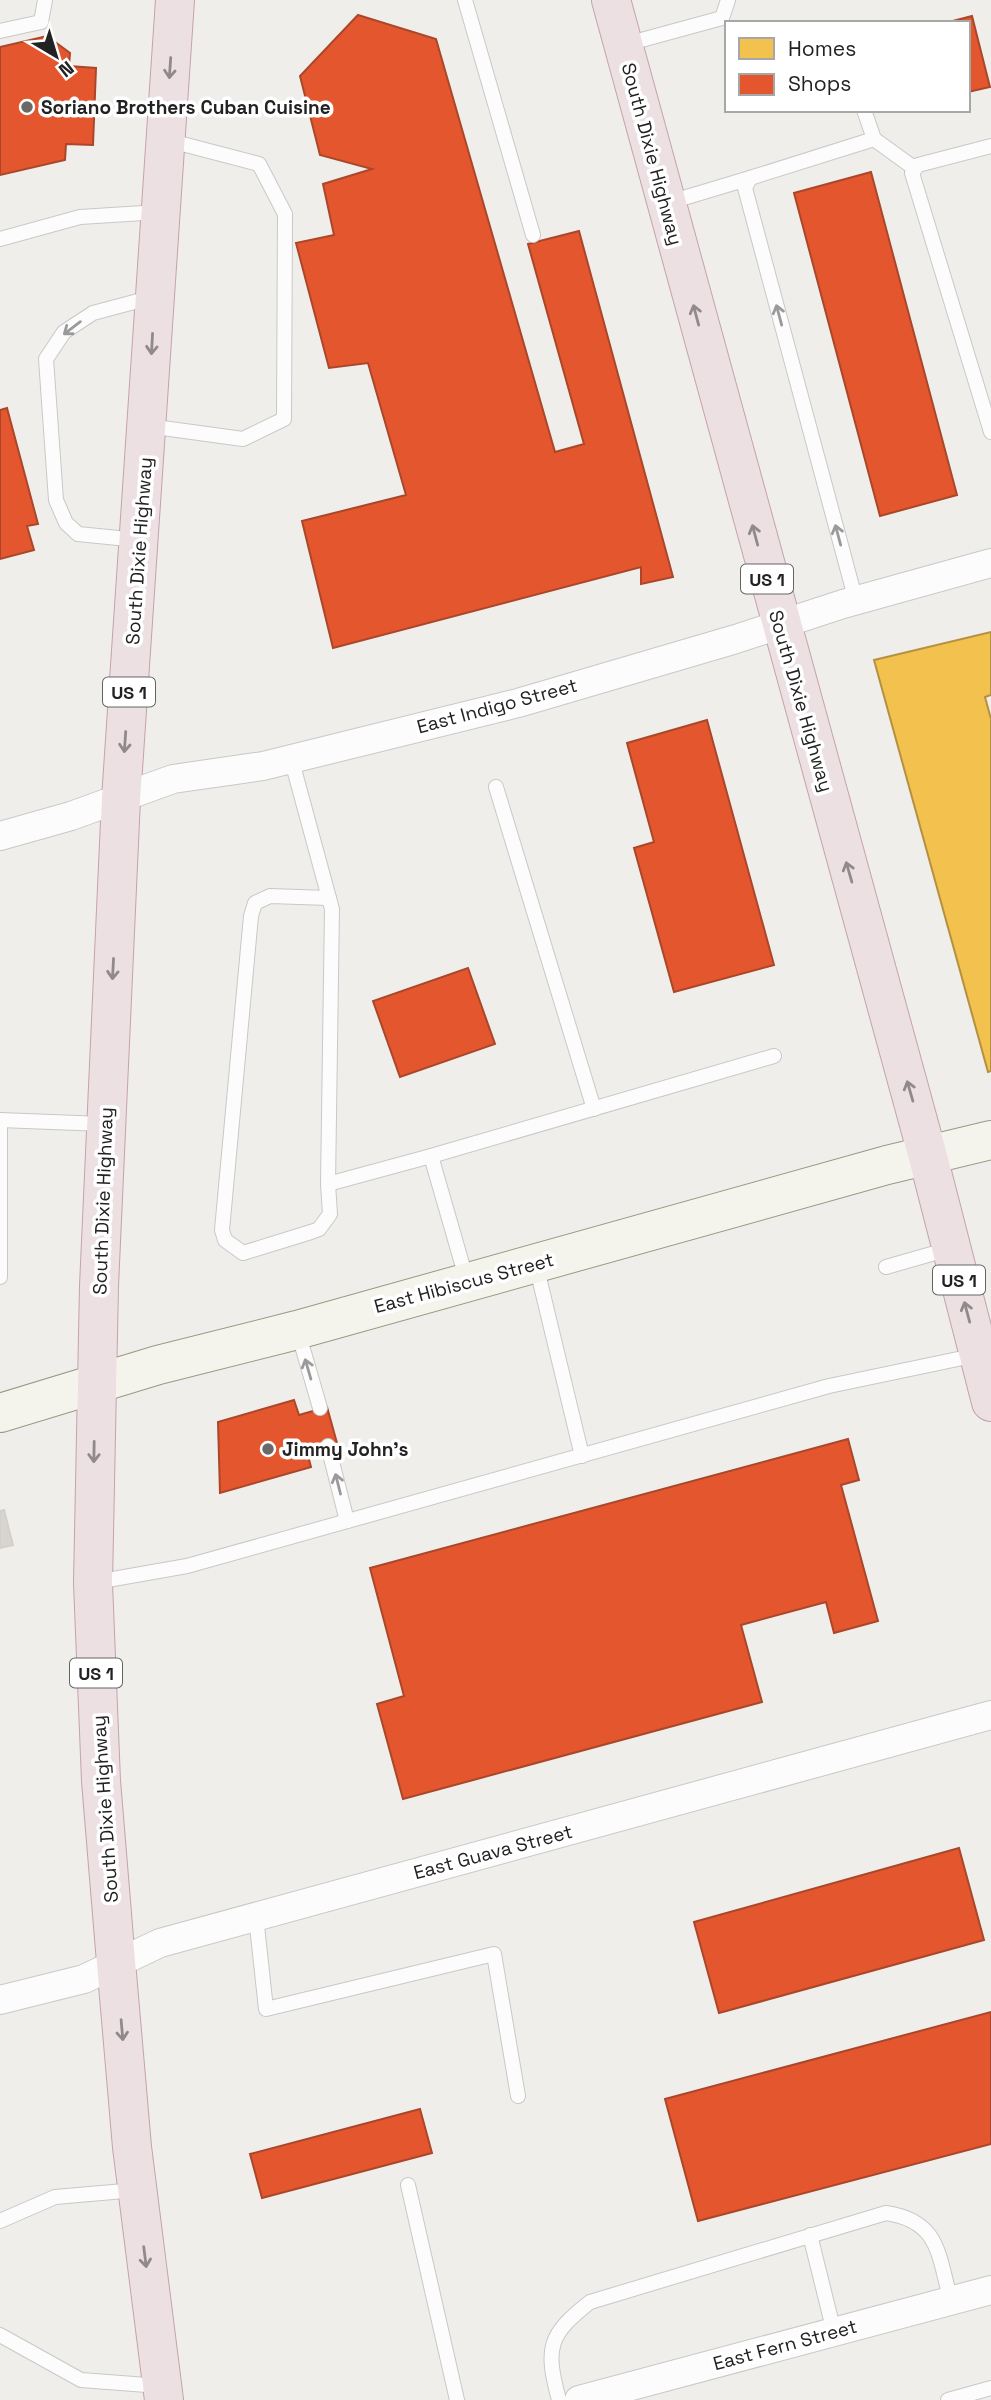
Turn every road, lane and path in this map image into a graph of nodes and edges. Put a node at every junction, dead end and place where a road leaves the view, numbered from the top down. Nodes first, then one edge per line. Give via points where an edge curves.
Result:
1 (45, 0) edge
2 (175, 0) edge
3 (465, 0) edge
4 (611, 0) edge
5 (728, 0) edge
6 (0, 32) edge
7 (623, 45) junction
8 (865, 112) edge
9 (166, 139) junction
10 (874, 139) junction
11 (991, 146) edge
12 (914, 168) junction
13 (747, 183) junction
14 (665, 203) junction
15 (161, 212) junction
16 (533, 235) dead end
17 (0, 239) edge
18 (154, 296) junction
19 (147, 426) junction
20 (991, 432) edge
21 (140, 540) junction
22 (991, 563) edge
23 (856, 601) junction
24 (779, 624) junction
25 (291, 758) junction
26 (496, 787) dead end
27 (121, 799) junction
28 (0, 836) edge
29 (330, 898) junction
30 (774, 1056) dead end
31 (594, 1109) junction
32 (0, 1120) edge
33 (106, 1124) junction
34 (991, 1140) edge
35 (431, 1156) junction
36 (928, 1157) junction
37 (328, 1184) junction
38 (951, 1249) junction
39 (536, 1264) junction
40 (886, 1267) dead end
41 (0, 1277) edge
42 (467, 1281) junction
43 (297, 1330) junction
44 (979, 1355) junction
45 (96, 1384) junction
46 (990, 1395) edge
47 (320, 1408) dead end
48 (0, 1413) edge
49 (328, 1446) dead end
50 (582, 1456) junction
51 (347, 1521) junction
52 (93, 1583) junction
53 (991, 1715) edge
54 (256, 1917) junction
55 (116, 1962) junction
56 (0, 2000) edge
57 (518, 2096) dead end
58 (408, 2185) dead end
59 (137, 2190) junction
60 (0, 2221) edge
61 (810, 2235) junction
62 (991, 2290) edge
63 (951, 2301) junction
64 (834, 2332) junction
65 (0, 2335) edge
66 (991, 2388) edge
67 (163, 2393) edge
68 (610, 2396) edge
69 (457, 2400) edge
70 (559, 2400) edge
71 (579, 2400) edge
72 (948, 2400) edge

1 - 6 lane via 41,22
2 -> 9 highway, South Dixie Highway / US 1
3 - 16 lane
4 - 7 highway, South Dixie Highway / US 1
5 - 7 lane via 722,18
7 - 14 highway, South Dixie Highway / US 1
8 - 10 lane
9 - 15 highway, South Dixie Highway / US 1
9 - 19 lane via 258,164 285,214 284,419 243,439
10 - 12 lane
10 - 13 lane
11 - 12 lane
12 - 20 lane
13 - 14 lane
23 -> 13 lane
24 -> 14 highway, South Dixie Highway / US 1
15 - 17 lane via 80,217
15 - 18 highway, South Dixie Highway / US 1
18 -> 19 highway, South Dixie Highway / US 1
18 -> 21 lane via 93,313 64,332 46,359 56,500 66,523 78,534
19 - 21 highway, South Dixie Highway / US 1
21 -> 27 highway, South Dixie Highway / US 1
22 - 23 street, East Indigo Street
23 - 24 street, East Indigo Street
24 - 25 street, East Indigo Street via 518,703
36 -> 24 highway, South Dixie Highway / US 1
25 - 27 street, East Indigo Street via 173,779
25 - 29 lane
26 - 31 lane
27 - 28 street, East Indigo Street
27 -> 33 highway, South Dixie Highway / US 1
29 - 37 lane
29 - 37 lane via 270,896 254,903 222,1230 225,1240 243,1253 319,1229 330,1214
30 - 31 lane
31 - 35 lane
32 - 33 lane
32 - 41 lane
33 - 45 highway, South Dixie Highway / US 1
34 - 36 street, East Hibiscus Street
35 - 37 lane
35 - 42 lane
36 - 38 highway, South Dixie Highway / US 1
36 - 39 street, East Hibiscus Street
38 - 40 lane
44 -> 38 highway, South Dixie Highway / US 1
39 - 42 street, East Hibiscus Street
39 - 50 lane
42 - 43 street, East Hibiscus Street
43 - 45 street, East Hibiscus Street
47 -> 43 lane
44 - 46 highway, South Dixie Highway / US 1
44 - 50 lane via 829,1386
45 - 48 street, East Hibiscus Street
45 -> 52 highway, South Dixie Highway / US 1
51 -> 49 lane
50 - 51 lane
51 - 52 lane via 187,1566
52 - 55 highway, South Dixie Highway / US 1 via 101,1781
53 - 54 street, East Guava Street
54 - 55 street, East Guava Street via 160,1943
54 - 57 lane via 266,2009 494,1954
55 - 56 street, East Guava Street via 84,1979
55 -> 59 highway, South Dixie Highway / US 1
58 - 69 lane
59 - 60 lane via 55,2197
59 -> 67 highway, South Dixie Highway / US 1
61 - 63 lane via 886,2213 910,2216 932,2235
61 - 64 lane
61 - 70 lane via 590,2302 562,2325 550,2355
62 - 63 street, East Fern Street
63 - 64 street, East Fern Street
64 - 68 street, East Fern Street
65 - 67 lane via 80,2380
66 - 72 lane
68 - 71 street, East Fern Street

